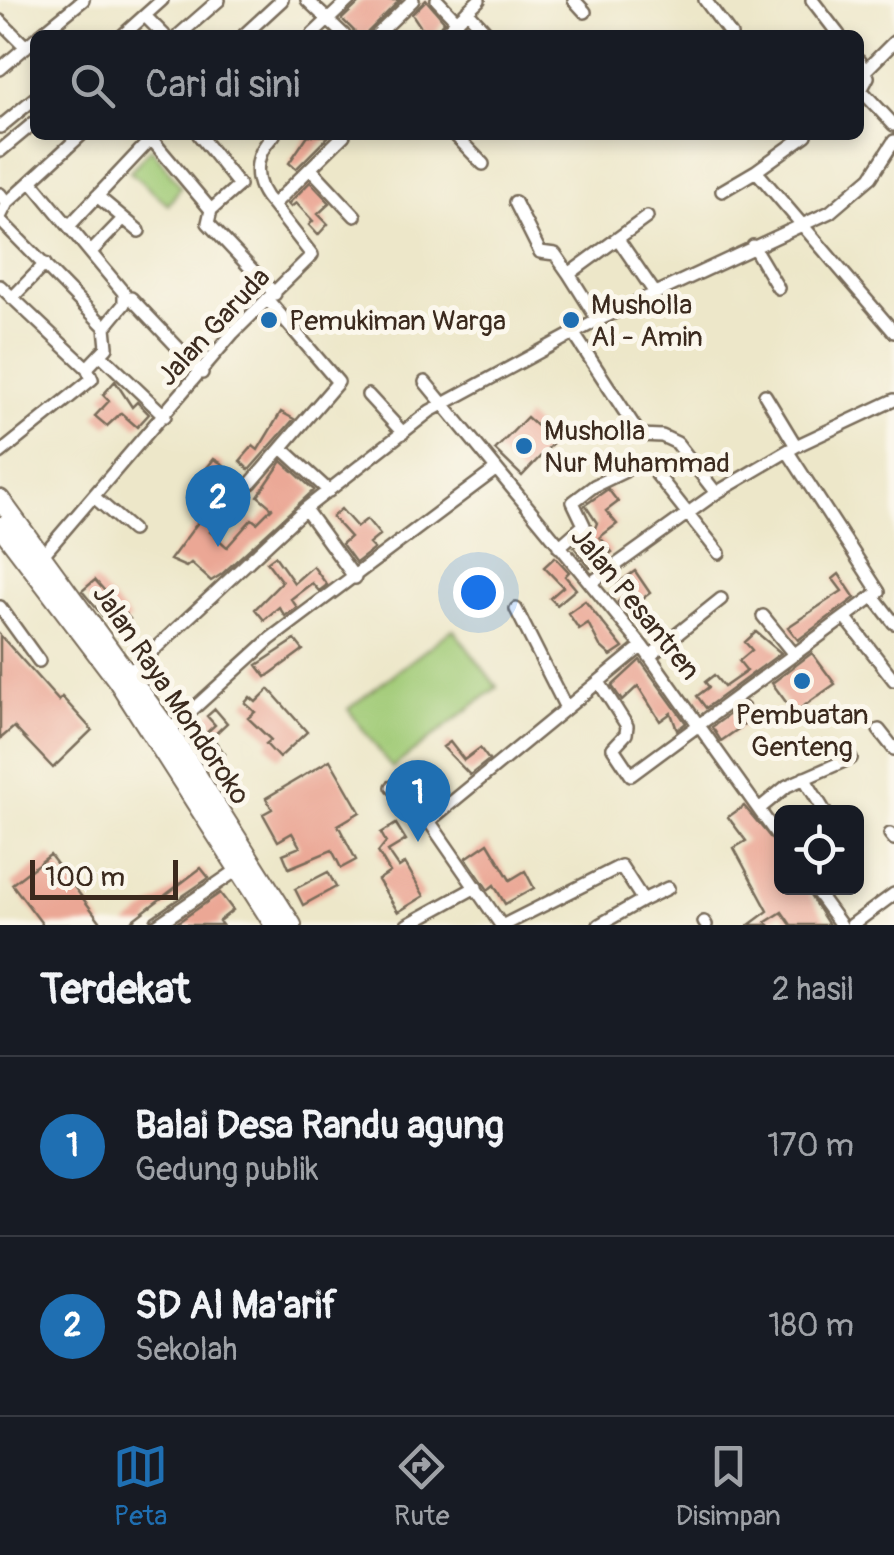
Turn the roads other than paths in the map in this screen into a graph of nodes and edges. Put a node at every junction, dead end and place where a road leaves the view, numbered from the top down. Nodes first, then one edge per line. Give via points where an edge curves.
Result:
1 (82, 0) edge
2 (162, 0) edge
3 (219, 0) edge
4 (282, 0) edge
5 (308, 0) edge
6 (349, 0) edge
7 (413, 0) edge
8 (437, 0) edge
9 (479, 0) edge
10 (574, 0) edge
11 (705, 0) edge
12 (812, 0) edge
13 (585, 12) dead end
14 (462, 16) junction
15 (147, 18) junction
16 (328, 20) junction
17 (0, 21) edge
18 (56, 30) edge
19 (131, 30) edge
20 (159, 30) edge
21 (185, 30) edge
22 (249, 30) edge
23 (317, 30) edge
24 (339, 30) edge
25 (382, 30) edge
26 (447, 30) edge
27 (482, 30) edge
28 (727, 30) edge
29 (830, 30) edge
30 (30, 39) edge
31 (894, 42) edge
32 (30, 44) edge
33 (864, 64) edge
34 (0, 69) edge
35 (864, 96) edge
36 (30, 102) edge
37 (894, 125) edge
38 (30, 126) edge
39 (0, 127) edge
40 (77, 140) edge
41 (147, 140) edge
42 (153, 140) edge
43 (203, 140) edge
44 (266, 140) edge
45 (339, 140) edge
46 (460, 140) edge
47 (799, 140) edge
48 (894, 141) edge
49 (0, 151) edge
50 (483, 164) dead end
51 (312, 169) junction
52 (756, 170) junction
53 (32, 182) junction
54 (722, 191) dead end
55 (98, 196) junction
56 (4, 199) edge
57 (515, 202) dead end
58 (273, 205) junction
59 (211, 210) junction
60 (356, 216) dead end
61 (647, 218) dead end
62 (0, 219) edge
63 (123, 219) junction
64 (70, 225) junction
65 (803, 226) junction
66 (139, 231) dead end
67 (618, 239) junction
68 (752, 246) junction
69 (91, 252) junction
70 (46, 264) junction
71 (568, 274) junction
72 (0, 286) edge
73 (778, 288) dead end
74 (655, 292) junction
75 (271, 296) junction
76 (12, 298) junction
77 (131, 298) dead end
78 (598, 320) junction
79 (106, 327) junction
80 (894, 332) edge
81 (574, 334) junction
82 (100, 354) junction
83 (83, 366) junction
84 (202, 372) junction
85 (425, 382) dead end
86 (368, 395) dead end
87 (764, 396) dead end
88 (894, 400) edge
89 (438, 406) junction
90 (165, 416) junction
91 (403, 434) junction
92 (283, 449) junction
93 (792, 449) junction
94 (0, 453) edge
95 (650, 466) dead end
96 (625, 472) dead end
97 (488, 475) junction
98 (252, 483) dead end
99 (330, 492) junction
100 (716, 493) junction
101 (94, 496) junction
102 (0, 499) edge
103 (305, 509) junction
104 (688, 513) junction
105 (0, 526) edge
106 (132, 530) dead end
107 (559, 547) junction
108 (719, 552) dead end
109 (43, 555) junction
110 (355, 578) junction
111 (894, 582) edge
112 (591, 583) junction
113 (876, 594) junction
114 (721, 599) dead end
115 (0, 608) edge
116 (516, 609) dead end
117 (762, 616) dead end
118 (845, 616) junction
119 (894, 622) edge
120 (646, 651) junction
121 (793, 653) junction
122 (39, 661) dead end
123 (129, 674) junction
124 (894, 680) edge
125 (600, 682) junction
126 (566, 708) junction
127 (700, 724) junction
128 (880, 730) dead end
129 (169, 731) junction
130 (894, 749) edge
131 (851, 758) dead end
132 (804, 778) junction
133 (392, 787) dead end
134 (821, 805) edge
135 (759, 809) junction
136 (429, 821) junction
137 (774, 831) edge
138 (244, 865) junction
139 (476, 887) junction
140 (668, 888) dead end
141 (894, 894) edge
142 (819, 895) edge
143 (643, 900) junction
144 (158, 925) edge
145 (274, 925) edge
146 (292, 925) edge
147 (408, 925) edge
148 (503, 925) edge
149 (598, 925) edge
150 (840, 925) edge
151 (852, 925) edge

1 - 18 street
2 - 15 street
3 - 21 street
4 - 22 street
5 - 16 street
6 - 16 street
7 - 25 street
8 - 14 street
9 - 14 street
10 - 13 street
11 - 28 street
12 - 29 street
14 - 26 street
14 - 27 street
15 - 19 street
15 - 20 street
16 - 23 street
16 - 24 street
17 - 30 street
31 - 33 street
32 - 34 street
35 - 37 street
36 - 39 street
38 - 49 street
40 - 53 street
41 - 55 street
42 - 59 street
43 - 59 street via 239,184
44 - 58 street via 257,175 260,192
45 - 51 street
46 - 50 street
47 - 52 street
48 - 65 street via 858,190
51 - 58 street
51 - 60 street
52 - 54 street
52 - 65 street
53 - 56 street
53 - 64 street
55 - 63 street
55 - 64 street
56 - 62 street
57 - 71 street via 540,252 555,254
58 - 75 street, Jalan Garuda via 312,255
59 - 75 street via 208,223
61 - 67 street
62 - 70 street
63 - 66 street
63 - 69 street
64 - 69 street
65 - 68 street
65 - 80 street
67 - 71 street
67 - 74 street
68 - 73 street
68 - 74 street
69 - 79 street via 126,300
70 - 76 street
70 - 79 street
71 - 78 street
72 - 76 street
74 - 78 street
75 - 84 street, Jalan Garuda
75 - 92 street via 338,382
76 - 83 street
77 - 84 street
78 - 81 street
79 - 82 street via 108,347
81 - 89 street
81 - 100 street via 640,435 677,443
82 - 83 street
82 - 90 street
83 - 94 street via 92,379
84 - 90 street, Jalan Garuda
85 - 89 street, Jalan Pesantren
86 - 91 street
87 - 93 street
88 - 93 street
89 - 91 street
89 - 97 street, Jalan Pesantren
90 - 101 street, Jalan Garuda
91 - 99 street
92 - 98 street
92 - 99 street
93 - 100 street
93 - 113 street
95 - 104 street
96 - 107 street via 573,502 584,525
97 - 107 street, Jalan Pesantren
97 - 110 street
99 - 103 street
100 - 104 street
101 - 106 street
101 - 109 street, Jalan Garuda
102 - 109 highway, Jalan Raya Mondoroko
103 - 110 street
103 - 123 street
104 - 108 street
104 - 112 street
105 - 138 highway, Jalan Raya Mondoroko via 118,680
107 - 112 street, Jalan Pesantren
109 - 123 highway, Jalan Raya Mondoroko
110 - 129 street via 270,640
111 - 113 street
112 - 120 street, Jalan Pesantren
113 - 118 street
113 - 119 street
114 - 120 street
115 - 122 street
116 - 126 street
117 - 121 street
118 - 121 street
118 - 124 street
120 - 125 street
120 - 127 street, Jalan Pesantren
121 - 127 street
123 - 129 highway, Jalan Raya Mondoroko
125 - 126 street
125 - 127 street via 627,726 612,748 628,774
126 - 136 street
127 - 135 street, Jalan Pesantren
128 - 130 street
129 - 138 highway, Jalan Raya Mondoroko
131 - 132 street
132 - 134 street
132 - 135 street
133 - 136 street
135 - 137 street, Jalan Pesantren
136 - 139 street
138 - 144 street
138 - 145 highway, Jalan Raya Mondoroko
138 - 146 highway, Jalan Raya Mondoroko
139 - 147 street
139 - 148 street
140 - 143 street
141 - 151 street
142 - 150 street
143 - 148 street via 628,871 613,866
143 - 149 street

